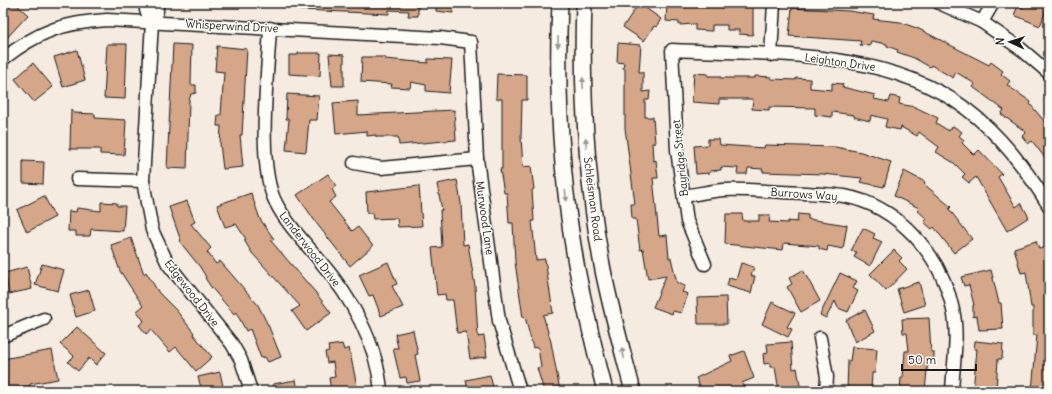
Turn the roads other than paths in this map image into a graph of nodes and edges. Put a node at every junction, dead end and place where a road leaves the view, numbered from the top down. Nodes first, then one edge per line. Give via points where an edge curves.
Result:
1 (147, 3) edge
2 (157, 3) edge
3 (560, 3) edge
4 (584, 3) edge
5 (774, 3) edge
6 (939, 3) edge
7 (993, 3) edge
8 (152, 22) junction
9 (982, 22) junction
10 (270, 28) junction
11 (471, 42) joint
12 (672, 50) joint
13 (771, 55) junction
14 (3, 59) edge
15 (1049, 73) edge
16 (477, 159) junction
17 (354, 163) dead end
18 (77, 179) dead end
19 (143, 181) junction
20 (684, 196) junction
21 (1049, 206) edge
22 (705, 264) dead end
23 (44, 319) dead end
24 (3, 336) edge
25 (820, 338) dead end
26 (251, 391) edge
27 (381, 391) edge
28 (520, 391) edge
29 (605, 391) edge
30 (633, 391) edge
31 (826, 391) edge
32 (952, 391) edge

1 - 8 street, Edgewood Drive via 146,10
2 - 8 street, Edgewood Drive via 157,11
3 -> 29 main road via 558,89 566,192 577,269
30 -> 4 main road, Schleisman Road via 602,266 591,198 583,93
5 - 13 street
6 - 9 street
7 - 9 street
8 - 10 street, Whisperwind Drive
8 - 14 street, Whisperwind Drive via 107,20 61,26 28,41
8 - 19 street, Edgewood Drive
9 - 15 street via 1021,49
10 - 11 street, Whisperwind Drive
10 - 27 street, Landerwood Drive via 265,139 267,174 275,202 291,228 321,262 352,304 369,341
11 - 16 street, Murwood Lane
12 - 13 street, Leighton Drive
12 - 20 street, Bayridge Street via 677,150
13 - 21 street, Leighton Drive via 853,62 883,69 936,90 991,130 1033,180
16 - 17 street via 381,168
16 - 28 street, Murwood Lane via 499,321
18 - 19 street
19 - 26 street, Edgewood Drive via 148,214 158,244 178,278 232,344 241,360
20 - 22 street, Bayridge Street via 687,221
20 - 32 street, Burrows Way via 739,190 819,193 845,196 892,217 926,248 947,288 956,330
23 - 24 street
25 - 31 street via 827,377

